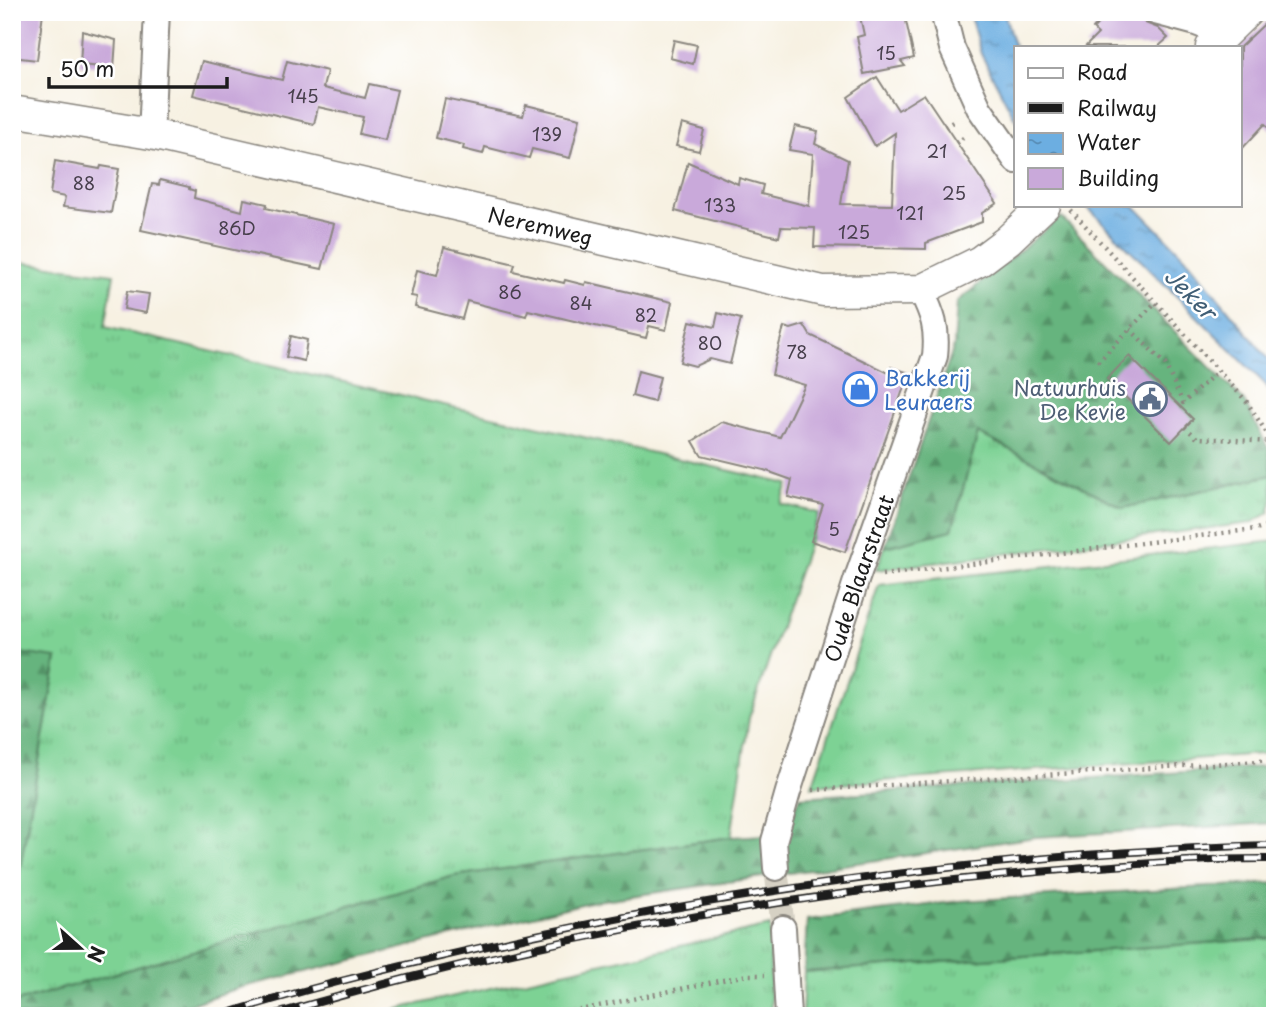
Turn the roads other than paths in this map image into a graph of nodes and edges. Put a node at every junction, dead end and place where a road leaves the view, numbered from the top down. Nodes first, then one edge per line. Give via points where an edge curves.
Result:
1 (157, 12) edge
2 (943, 12) edge
3 (1156, 12) edge
4 (1247, 12) edge
5 (1217, 41) edge
6 (12, 111) edge
7 (151, 134) junction
8 (1014, 157) edge
9 (1044, 206) edge
10 (922, 290) junction
11 (776, 868) tunnel mouth
12 (783, 928) tunnel mouth
13 (788, 1016) edge

1 - 7 street
2 - 8 street via 952,48 979,108
3 - 5 street via 1196,23
4 - 5 street
6 - 7 street, Neremweg
7 - 10 street, Neremweg via 823,290
9 - 10 street, Neremweg via 980,261
10 - 11 street, Oude Blaarstraat via 937,334 935,356 788,792 774,841
12 - 13 street

